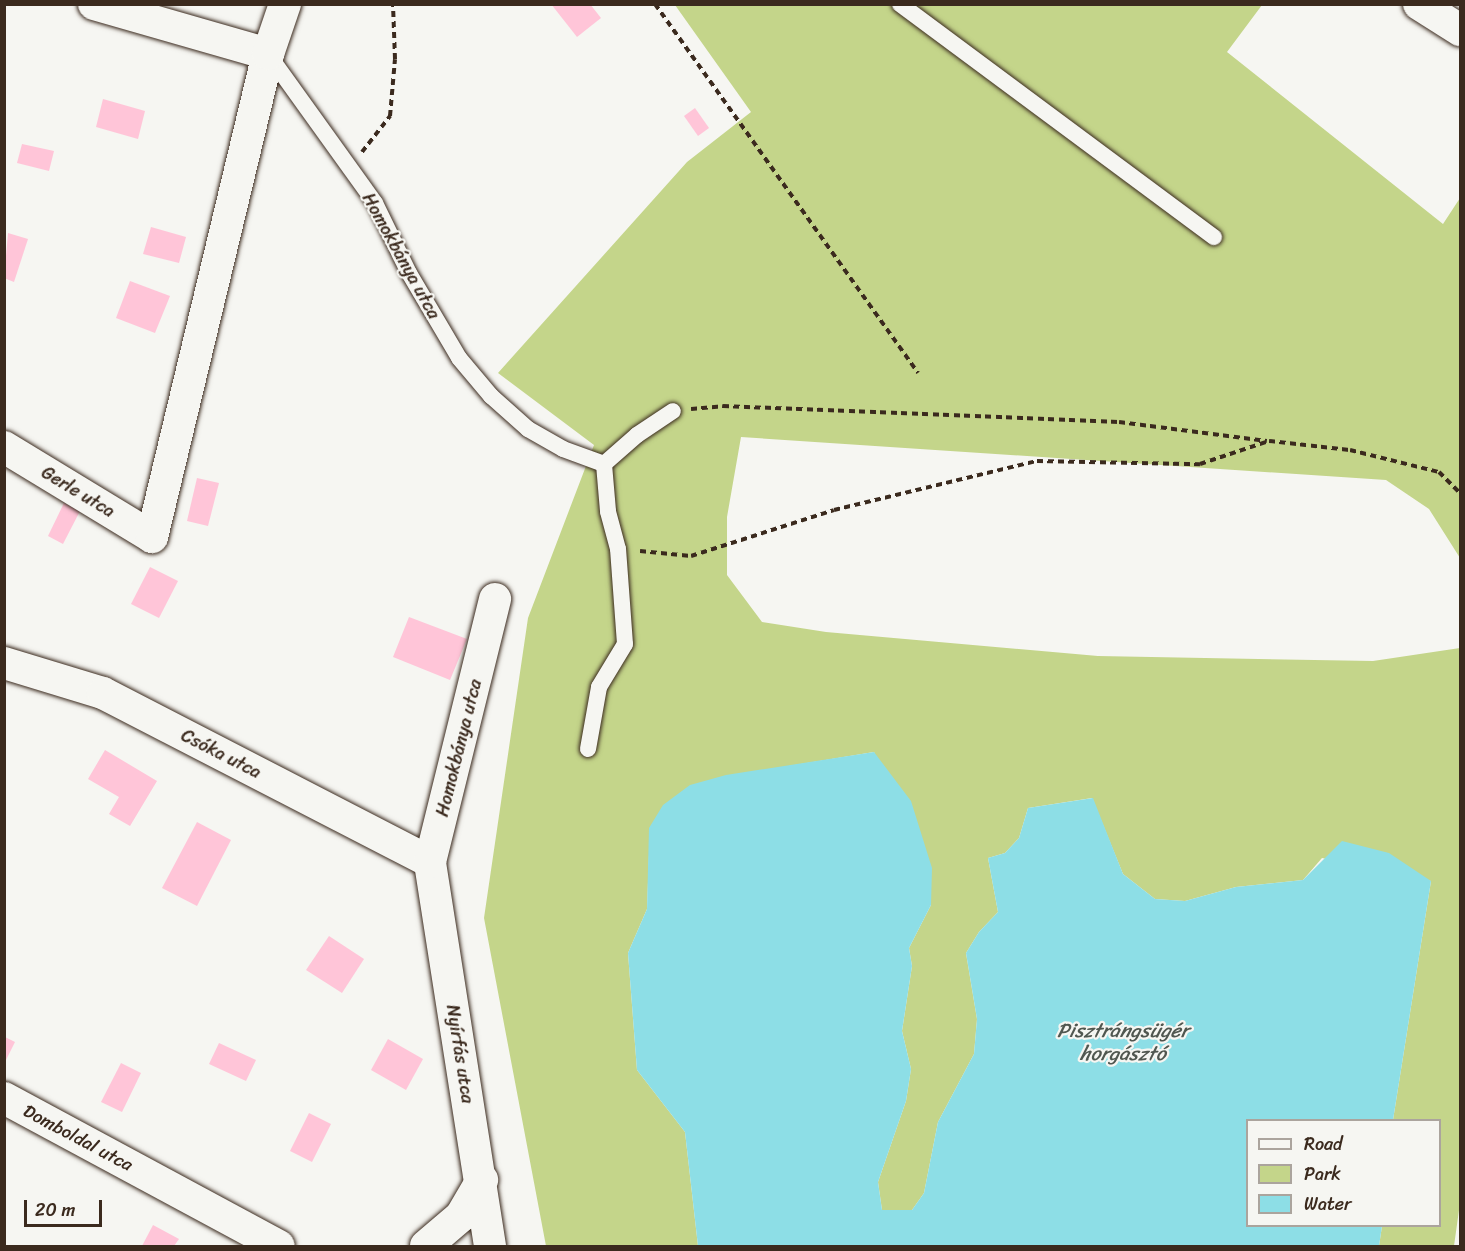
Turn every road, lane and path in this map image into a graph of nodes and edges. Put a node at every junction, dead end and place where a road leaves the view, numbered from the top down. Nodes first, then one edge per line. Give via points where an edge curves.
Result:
1 (94, 4) edge
2 (285, 4) edge
3 (393, 4) edge
4 (654, 4) edge
5 (900, 4) edge
6 (1419, 4) edge
7 (1461, 30) edge
8 (268, 54) junction
9 (349, 169) junction
10 (1214, 237) dead end
11 (918, 373) dead end
12 (673, 411) joint
13 (1269, 441) junction
14 (4, 447) edge
15 (604, 464) junction
16 (1461, 493) edge
17 (618, 549) junction
18 (495, 599) dead end
19 (4, 663) edge
20 (588, 749) dead end
21 (430, 862) junction
22 (4, 1098) edge
23 (482, 1180) junction
24 (279, 1246) edge
25 (426, 1246) edge
26 (490, 1246) edge

1 - 8 street
2 - 8 street
3 - 9 path via 395,59 390,116
4 - 11 path
5 - 10 lane
6 - 7 street
8 - 9 lane, Homokbánya utca
8 - 14 street, Gerle utca via 152,537
9 - 15 lane, Homokbánya utca via 375,203 409,273 459,358 491,396 528,429 563,450
12 - 13 path via 723,406 1119,422
12 - 15 lane
13 - 16 path via 1350,450 1439,472
13 - 17 path via 1200,464 1037,461 834,510 691,556
15 - 17 lane via 608,511
17 - 20 lane via 625,644 599,687
18 - 21 street, Homokbánya utca
19 - 21 street, Csóka utca via 103,693
21 - 23 street, Nyírfás utca
22 - 24 street, Domboldal utca
23 - 25 street via 461,1216
23 - 26 street, Nyírfás utca

